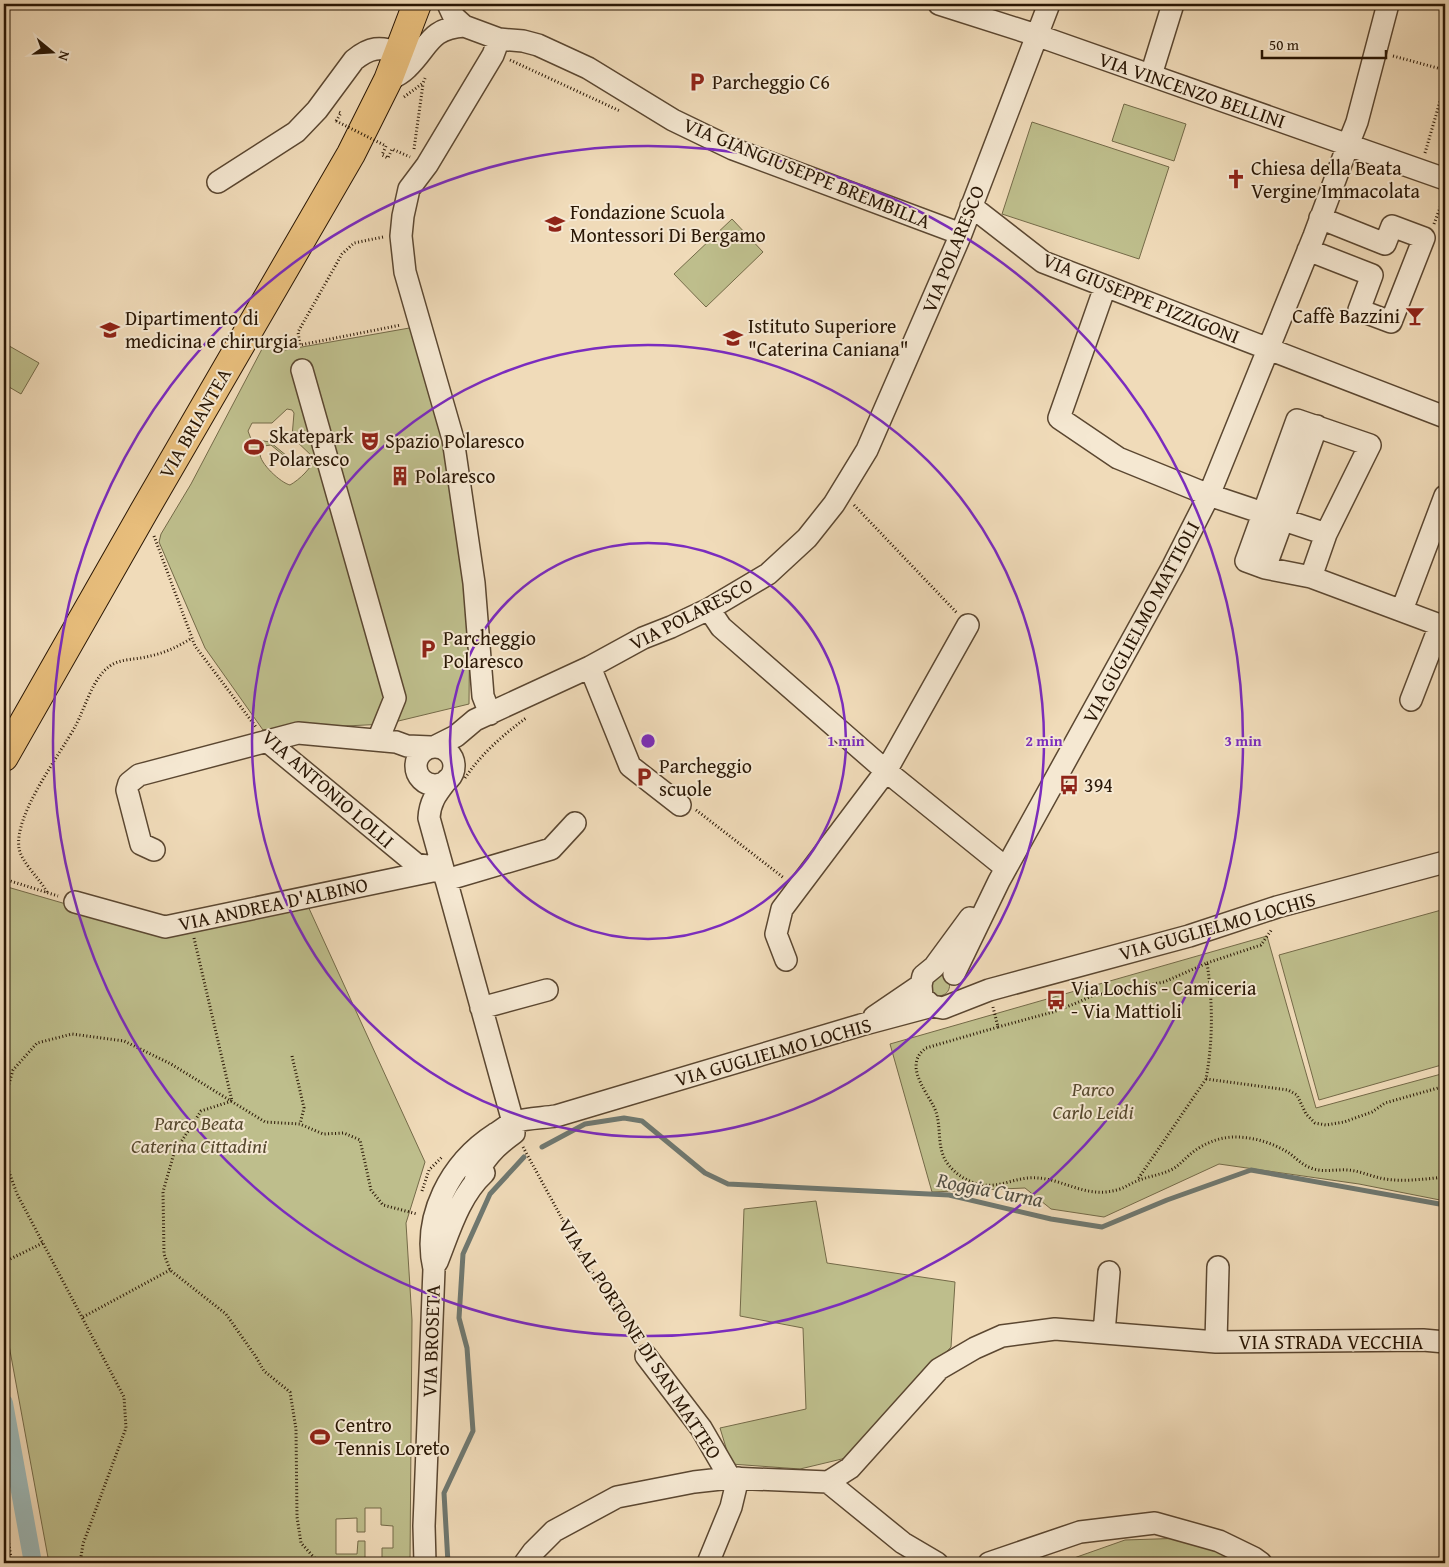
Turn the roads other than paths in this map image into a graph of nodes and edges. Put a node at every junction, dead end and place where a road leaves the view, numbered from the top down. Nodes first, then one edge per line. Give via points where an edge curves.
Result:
1 (417, 4) edge
2 (448, 4) edge
3 (939, 4) edge
4 (1048, 4) edge
5 (1173, 4) edge
6 (1388, 4) edge
7 (464, 26) junction
8 (1036, 35) junction
9 (496, 47) junction
10 (399, 53) junction
11 (1150, 75) junction
12 (388, 80) junction
13 (1348, 145) junction
14 (1445, 179) edge
15 (218, 182) dead end
16 (971, 206) junction
17 (1320, 218) junction
18 (961, 234) junction
19 (1308, 250) junction
20 (1105, 287) junction
21 (1267, 349) junction
22 (302, 370) dead end
23 (1445, 417) edge
24 (1209, 495) junction
25 (1445, 496) edge
26 (1272, 516) junction
27 (1326, 534) junction
28 (1311, 577) junction
29 (709, 609) junction
30 (1402, 610) junction
31 (968, 624) road end
32 (1443, 626) edge
33 (590, 667) junction
34 (1411, 700) dead end
35 (490, 714) junction
36 (469, 725) junction
37 (267, 741) junction
38 (387, 741) junction
39 (432, 747) junction
40 (4, 757) edge
41 (416, 770) junction
42 (886, 771) junction
43 (450, 774) junction
44 (680, 805) road end
45 (429, 818) junction
46 (575, 823) dead end
47 (154, 850) dead end
48 (1445, 862) edge
49 (444, 874) junction
50 (1003, 874) junction
51 (75, 902) road end
52 (786, 960) dead end
53 (949, 974) junction
54 (921, 985) junction
55 (547, 990) dead end
56 (989, 990) junction
57 (955, 1003) junction
58 (932, 1006) junction
59 (481, 1008) junction
60 (861, 1025) junction
61 (522, 1138) junction
62 (1218, 1267) dead end
63 (434, 1269) junction
64 (1109, 1272) dead end
65 (1104, 1333) junction
66 (1216, 1342) junction
67 (1445, 1342) edge
68 (646, 1356) road end
69 (734, 1478) junction
70 (828, 1482) junction
71 (425, 1563) edge
72 (525, 1563) edge
73 (708, 1563) edge
74 (937, 1563) edge
75 (989, 1563) edge
76 (1261, 1563) edge

1 - 10 main road, VIA BRIANTEA
2 - 7 street via 454,17
3 - 8 street, VIA VINCENZO BELLINI
4 - 8 street, VIA POLARESCO
5 - 11 street
6 - 13 street, VIA GUGLIELMO MATTIOLI
7 - 9 street, VIA GIANGIUSEPPE BREMBILLA
7 - 12 street via 451,27 434,35 408,68
8 - 11 street, VIA VINCENZO BELLINI
8 - 16 street, VIA POLARESCO
9 - 18 street, VIA GIANGIUSEPPE BREMBILLA via 523,41 538,44 588,68 673,120 733,149
9 - 35 street via 409,189 401,236 405,272 453,440 474,583 483,696
10 - 12 main road, VIA BRIANTEA
10 - 15 street via 378,48 361,54 296,132
11 - 13 street, VIA VINCENZO BELLINI
12 - 40 main road, VIA BRIANTEA via 351,154
13 - 14 street, VIA VINCENZO BELLINI
13 - 17 street, VIA GUGLIELMO MATTIOLI
16 - 18 street, VIA POLARESCO
16 - 20 street, VIA GIUSEPPE PIZZIGONI via 1043,262
17 - 19 street, VIA GUGLIELMO MATTIOLI
17 - 19 street via 1385,244 1392,226 1424,238 1391,322 1359,310 1372,275
18 - 29 street, VIA POLARESCO via 867,450 841,492 808,538 768,574
19 - 21 street, VIA GUGLIELMO MATTIOLI
20 - 21 street, VIA GIUSEPPE PIZZIGONI
20 - 24 street via 1059,418 1118,458
21 - 23 street, VIA GIUSEPPE PIZZIGONI
21 - 24 street, VIA GUGLIELMO MATTIOLI
22 - 38 street via 395,698
24 - 26 street
24 - 50 street, VIA GUGLIELMO MATTIOLI
25 - 30 street
26 - 27 street
26 - 27 street via 1317,426 1370,445
26 - 28 street via 1265,568
27 - 28 street
28 - 30 street
29 - 33 street, VIA POLARESCO via 643,638
29 - 42 street via 721,627
30 - 32 street
31 - 42 street
32 - 34 street
33 - 35 street, VIA POLARESCO
33 - 44 street via 630,766
35 - 36 street, VIA POLARESCO
36 - 39 street, VIA POLARESCO via 456,736
36 - 43 street via 456,744
37 - 38 street via 298,733
37 - 47 street via 133,778 127,790 141,844
37 - 49 street, VIA ANTONIO LOLLI via 416,864
38 - 39 street
38 - 41 street via 410,754
39 - 41 street, VIA POLARESCO via 418,756
39 - 43 street via 451,756
41 - 43 street via 422,781 432,785 438,785
41 - 45 street
42 - 50 street
42 - 52 street via 782,908 776,934
43 - 45 street via 434,796
45 - 49 street
46 - 49 street via 552,849
48 - 56 street, VIA GUGLIELMO LOCHIS
49 - 51 street, VIA ANDREA D'ALBINO via 165,927
49 - 59 street
50 - 53 street, VIA GUGLIELMO MATTIOLI
53 - 54 street, VIA GUGLIELMO MATTIOLI via 923,976
53 - 56 street
53 - 57 street, VIA GUGLIELMO MATTIOLI via 961,987
54 - 58 street via 922,997
54 - 60 street, VIA GUGLIELMO MATTIOLI
55 - 59 street
56 - 57 street, VIA GUGLIELMO LOCHIS
57 - 58 street, VIA GUGLIELMO LOCHIS via 943,1008
58 - 60 street, VIA GUGLIELMO LOCHIS
59 - 61 street
60 - 61 street, VIA GUGLIELMO LOCHIS via 556,1116
61 - 63 street, VIA BROSETA via 514,1133 498,1144 478,1168
61 - 63 street, VIA BROSETA via 483,1142 451,1178 434,1219 430,1252
62 - 66 street, VIA STRADA VECCHIA
63 - 71 street, VIA BROSETA
64 - 65 street
65 - 66 street, VIA STRADA VECCHIA
65 - 70 street, VIA STRADA VECCHIA via 1046,1330 1002,1336 975,1348 939,1369 850,1468
66 - 67 street, VIA STRADA VECCHIA
68 - 69 street, VIA AL PORTONE DI SAN MATTEO
69 - 70 street
69 - 72 street via 617,1497 554,1531
69 - 73 street via 731,1507
70 - 74 street via 903,1543
75 - 76 street via 1080,1532 1155,1523 1219,1541

